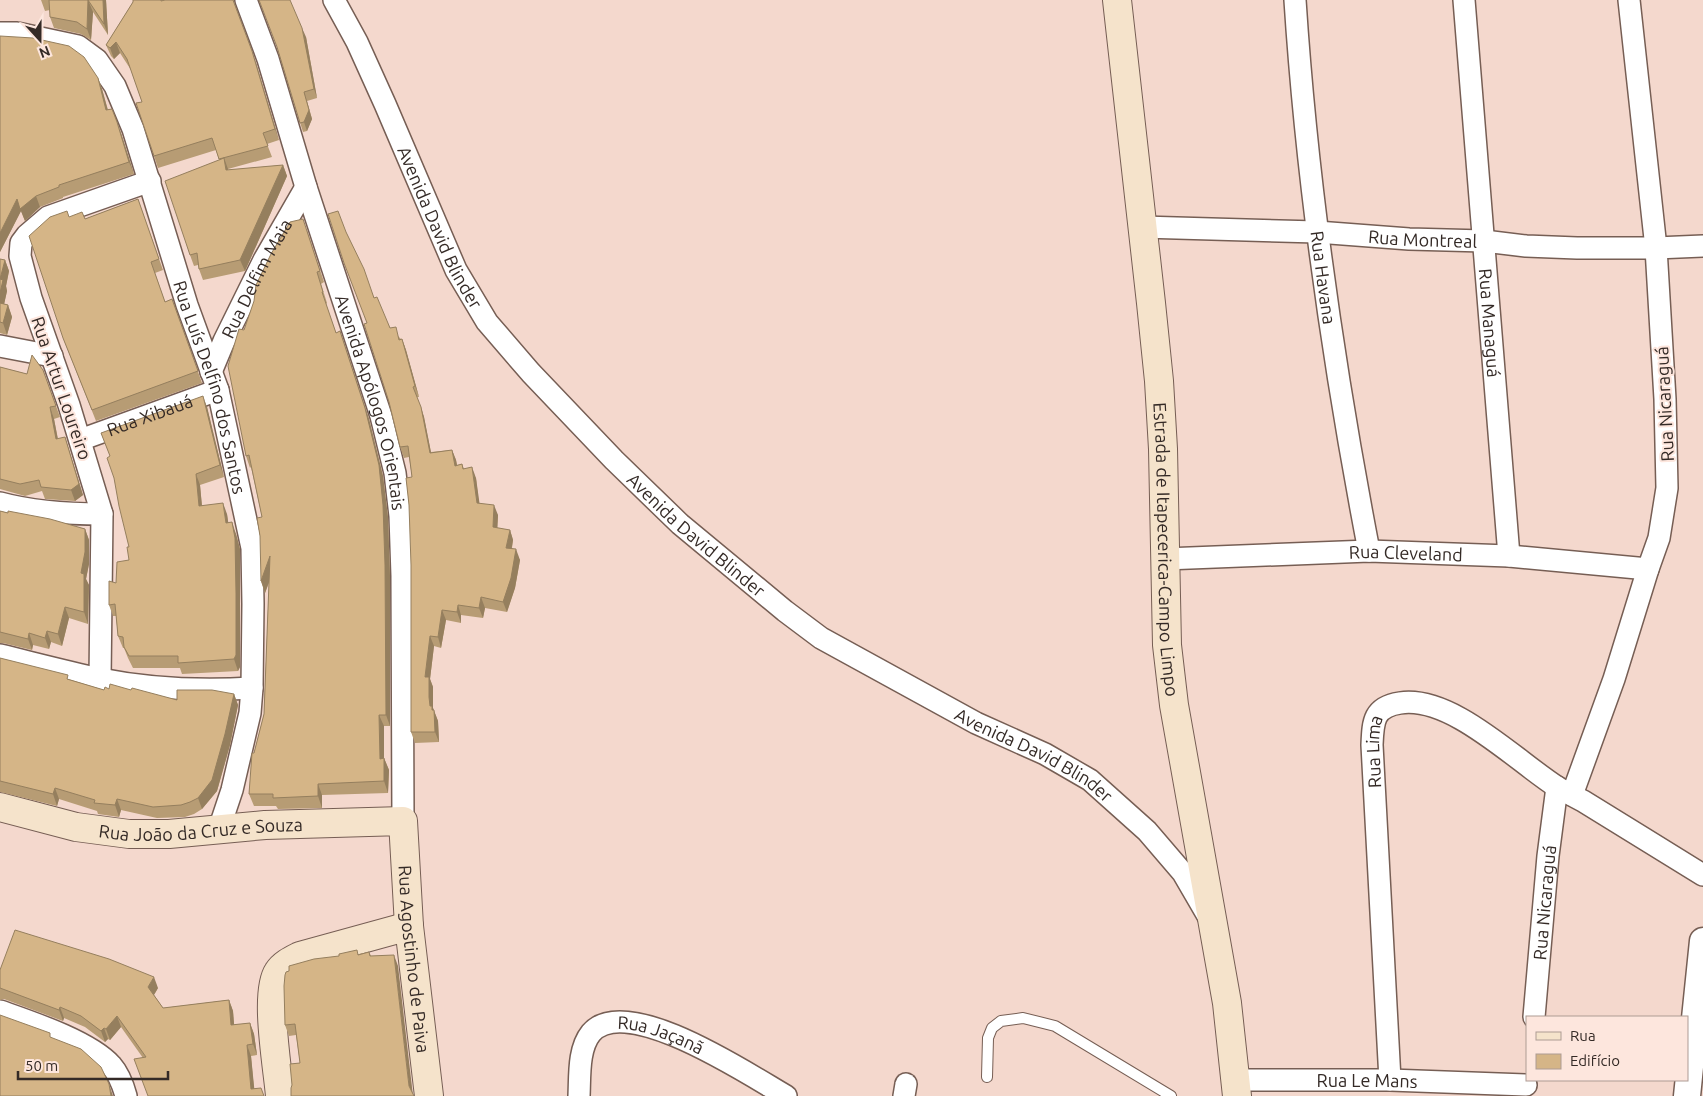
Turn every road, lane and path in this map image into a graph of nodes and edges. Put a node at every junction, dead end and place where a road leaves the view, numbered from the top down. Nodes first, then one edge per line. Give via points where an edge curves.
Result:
1 (246, 0) edge
2 (1117, 0) edge
3 (1296, 0) edge
4 (1464, 0) edge
5 (1629, 0) edge
6 (337, 5) edge
7 (0, 33) edge
8 (150, 181) junction
9 (306, 187) junction
10 (1142, 227) junction
11 (1317, 232) junction
12 (1484, 241) junction
13 (1703, 246) edge
14 (1656, 248) junction
15 (0, 346) edge
16 (52, 356) junction
17 (214, 381) junction
18 (80, 440) junction
19 (0, 503) edge
20 (102, 514) junction
21 (1369, 551) junction
22 (1510, 556) junction
23 (1165, 559) junction
24 (1648, 569) junction
25 (0, 655) edge
26 (100, 679) junction
27 (252, 688) junction
28 (1565, 791) junction
29 (0, 807) edge
30 (404, 821) junction
31 (218, 829) junction
32 (1703, 875) edge
33 (1213, 924) junction
34 (409, 926) junction
35 (1703, 941) edge
36 (0, 1011) edge
37 (1534, 1016) edge
38 (987, 1077) dead end
39 (1390, 1080) junction
40 (1691, 1085) edge
41 (1527, 1087) edge
42 (1237, 1088) edge
43 (126, 1096) edge
44 (280, 1096) edge
45 (429, 1096) edge
46 (579, 1096) edge
47 (786, 1096) edge
48 (1171, 1096) edge

1 - 9 street, Avenida Apólogos Orientais via 268,59
2 - 10 main road, Estrada de Itapecerica-Campo Limpo
3 - 11 street, Rua Havana
4 - 12 street, Rua Managuá
5 - 14 street, Rua Nicaraguá
6 - 33 street, Avenida David Blinder via 385,104 456,270 486,322 531,373 680,524 785,612 821,638 976,723 1045,754 1090,780 1126,811 1183,873
7 - 8 street, Rua Luís Delfino dos Santos via 17,33 78,46 97,60 115,86
8 - 16 street, Rua Artur Loureiro via 48,217 34,227 21,243 20,256 26,281
8 - 17 street, Rua Luís Delfino dos Santos via 187,305
9 - 17 street, Rua Delfim Maia via 264,260 224,341
9 - 30 street, Avenida Apólogos Orientais via 381,416 395,473 402,576
10 - 11 street, Rua Montreal
10 - 23 main road, Estrada de Itapecerica-Campo Limpo via 1163,439
11 - 12 street, Rua Montreal
11 - 21 street, Rua Havana via 1341,401
12 - 14 street, Rua Montreal via 1526,246
12 - 22 street, Rua Managuá
13 - 14 street, Rua Montreal
14 - 24 street, Rua Nicaraguá via 1667,480 1664,518
15 - 16 street
16 - 18 street, Rua Artur Loureiro
17 - 18 street, Rua Xibauá
17 - 27 street, Rua Luís Delfino dos Santos via 252,548
18 - 20 street, Rua Artur Loureiro
19 - 20 street via 23,509
20 - 26 street, Rua Artur Loureiro
21 - 22 street, Rua Cleveland
21 - 23 street, Rua Cleveland
22 - 24 street, Rua Cleveland
23 - 33 main road, Estrada de Itapecerica-Campo Limpo via 1167,646 1174,705
24 - 28 street, Rua Nicaraguá via 1614,679
25 - 26 street
26 - 27 street via 173,688
27 - 31 street, Rua Luís Delfino dos Santos via 243,746
28 - 32 street, Rua Lima
28 - 37 street, Rua Nicaraguá via 1548,856
28 - 39 street, Rua Lima via 1450,712 1425,703 1409,702 1393,704 1376,715 1372,745
29 - 31 main road, Rua João da Cruz e Souza via 76,827 129,834
30 - 31 main road, Rua João da Cruz e Souza
30 - 34 main road, Rua Agostinho de Paiva
33 - 42 main road, Estrada de Itapecerica-Campo Limpo
34 - 44 main road via 300,956 277,973 273,989 273,1022
34 - 45 main road, Rua Agostinho de Paiva
35 - 40 street
36 - 43 street via 42,1026 101,1056 112,1066
38 - 48 lane via 988,1038 992,1028 1001,1021 1023,1018 1056,1026
39 - 41 street, Rua Le Mans
39 - 42 street, Rua Le Mans
46 - 47 street, Rua Jaçanã via 584,1046 591,1033 606,1024 625,1022 657,1028 688,1040

